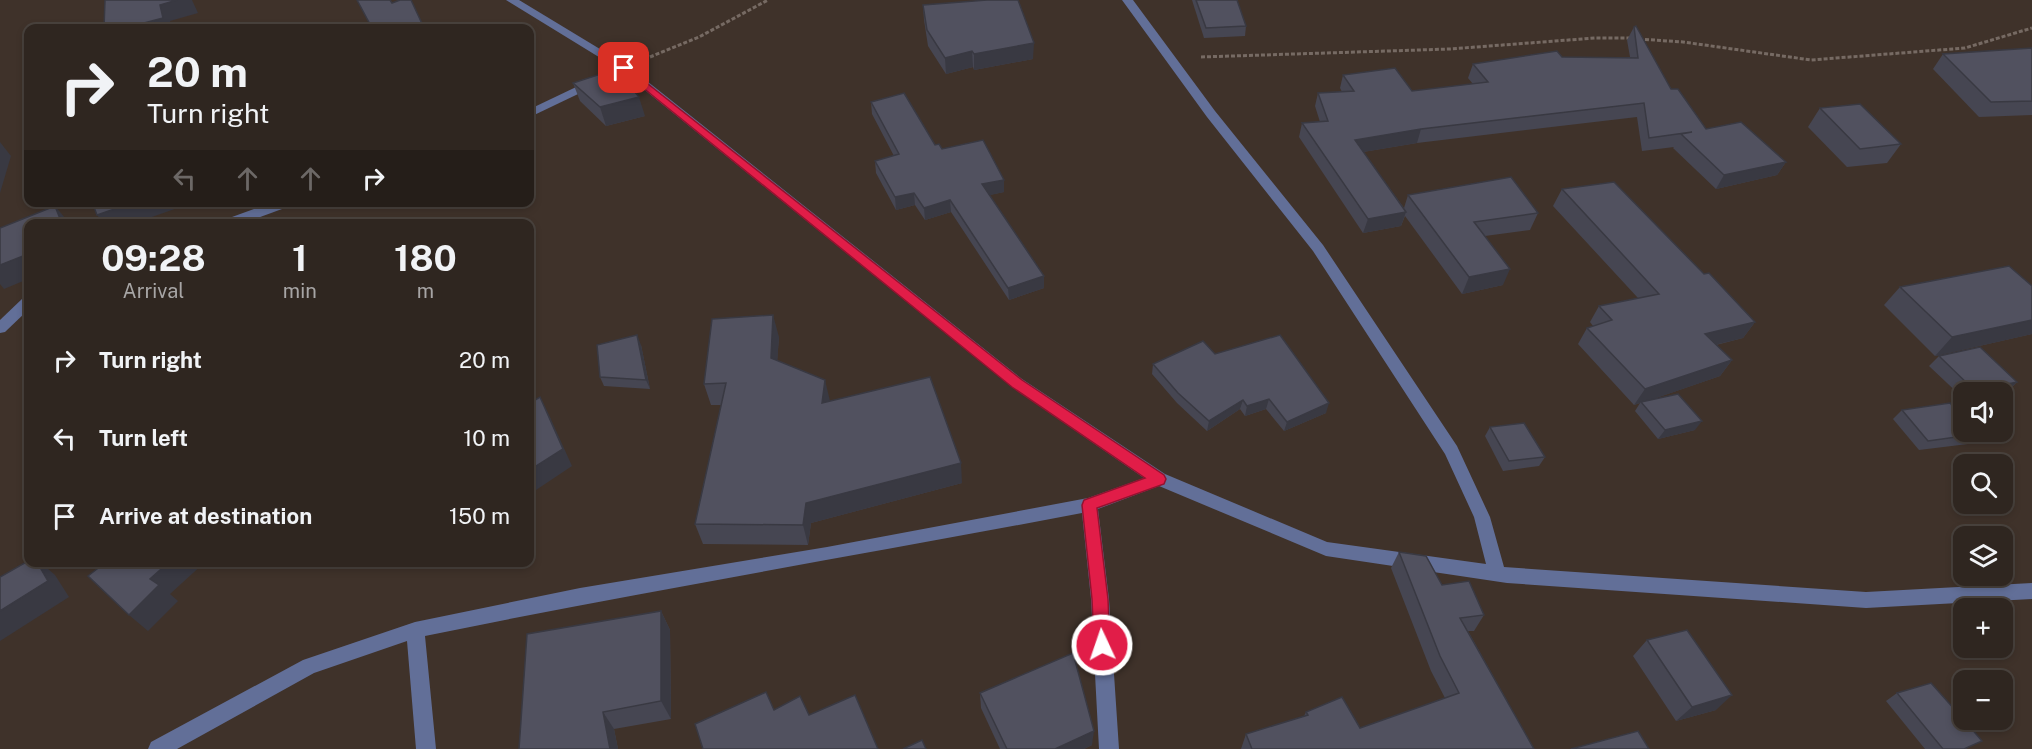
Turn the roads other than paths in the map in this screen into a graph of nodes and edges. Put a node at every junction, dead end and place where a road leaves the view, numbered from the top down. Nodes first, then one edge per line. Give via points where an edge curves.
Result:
1 (511, 0) edge
2 (1127, 0) edge
3 (614, 73) junction
4 (534, 111) edge
5 (274, 207) edge
6 (240, 219) edge
7 (24, 306) edge
8 (0, 328) edge
9 (1159, 479) junction
10 (1089, 505) junction
11 (1497, 572) junction
12 (2032, 591) edge
13 (415, 630) junction
14 (158, 749) edge
15 (426, 749) edge
16 (1109, 749) edge

1 - 3 street
2 - 11 street via 1318,248 1450,451 1482,517
3 - 4 street
3 - 9 street via 1017,383
5 - 6 street
7 - 8 street
9 - 10 street
9 - 11 street via 1326,549
10 - 13 street via 827,555 580,596
10 - 16 street via 1100,599
11 - 12 street via 1866,600
13 - 14 street via 309,666
13 - 15 street

